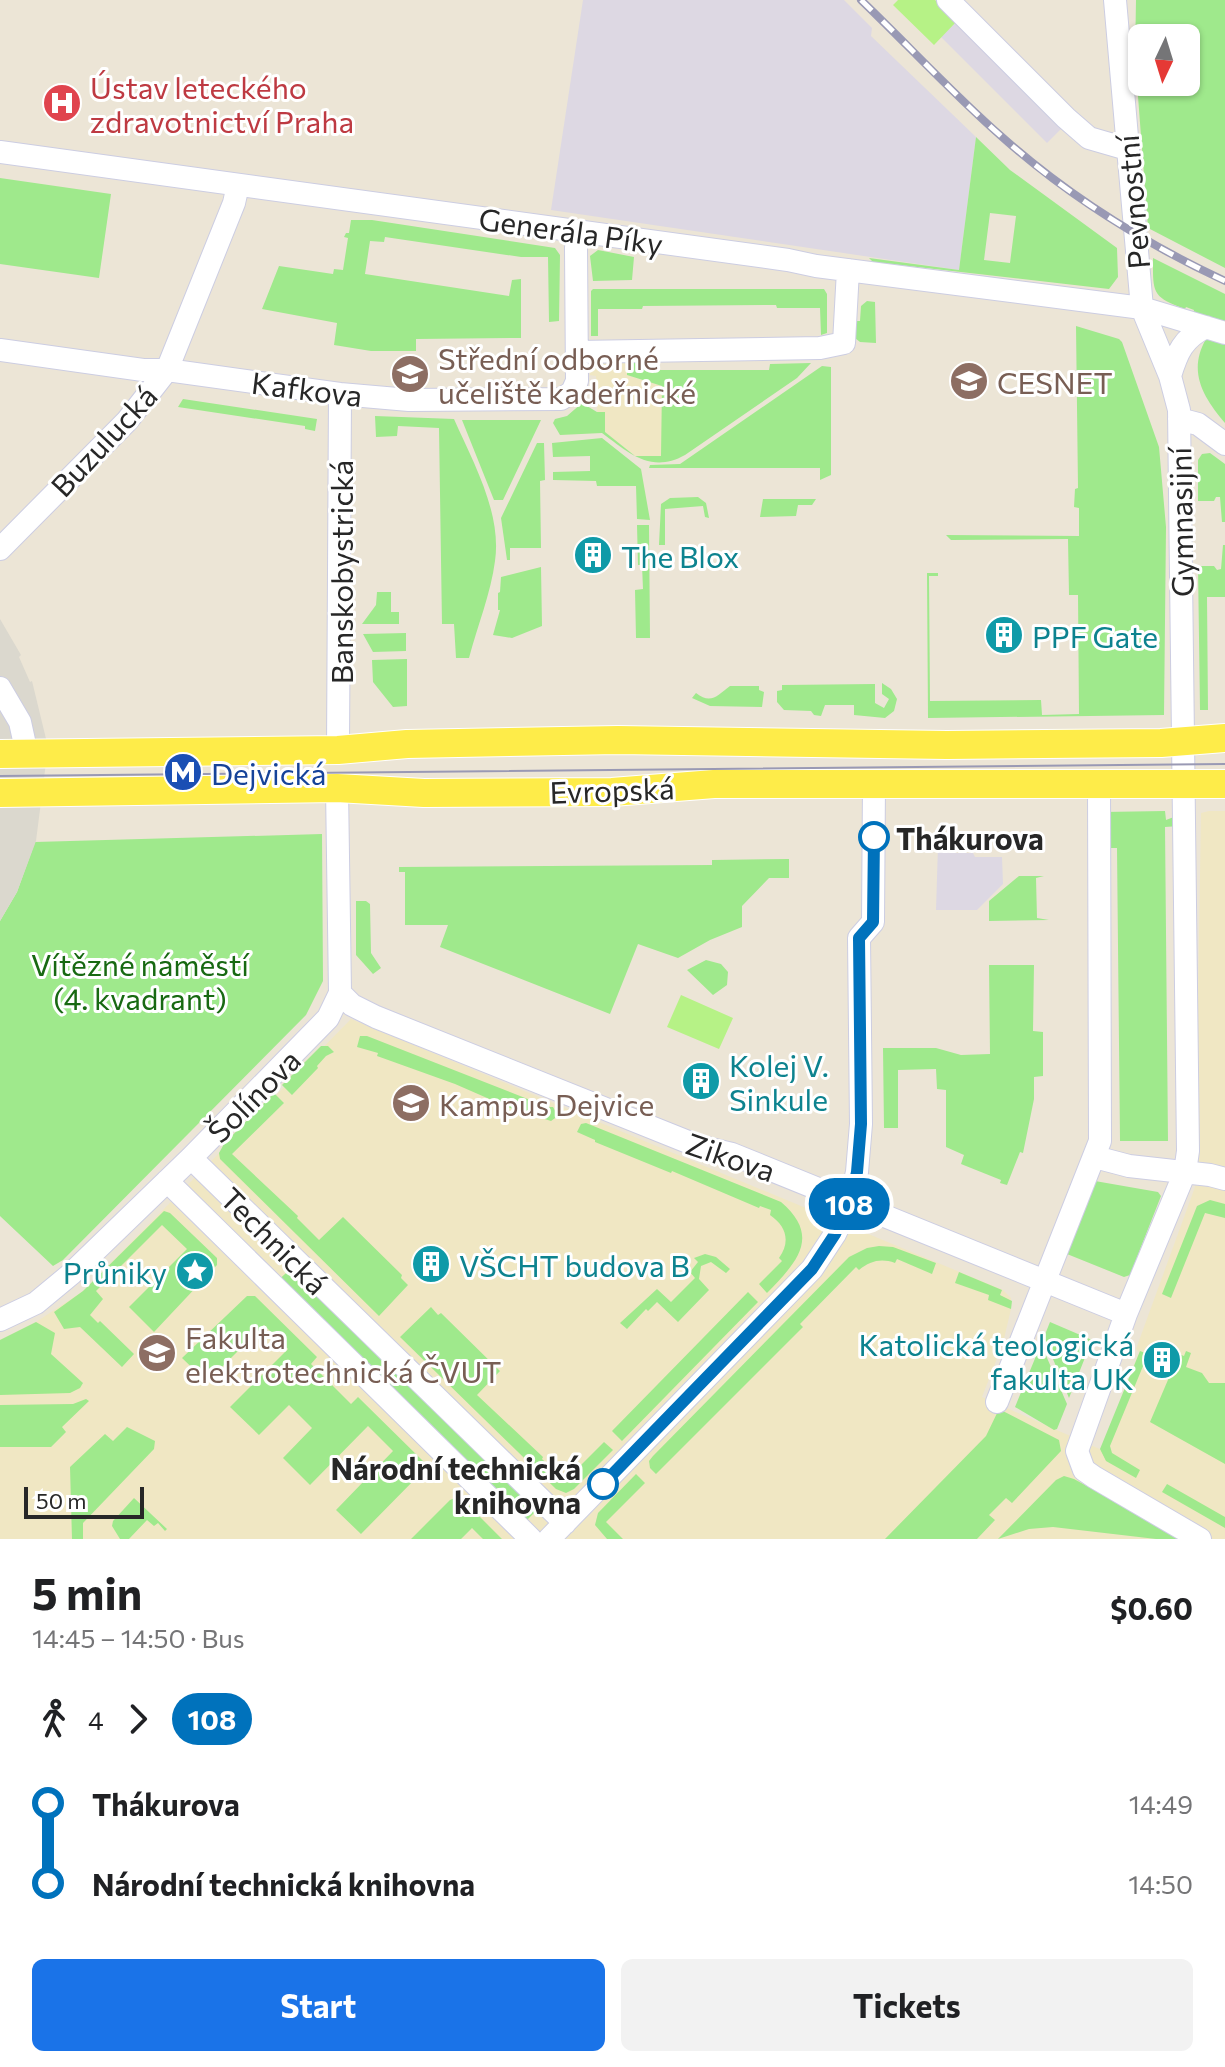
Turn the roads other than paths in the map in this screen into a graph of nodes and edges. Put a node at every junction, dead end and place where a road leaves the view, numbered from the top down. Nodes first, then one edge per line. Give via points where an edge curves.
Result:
1 (948, 0) edge
2 (1115, 0) edge
3 (1127, 149) junction
4 (0, 152) edge
5 (238, 185) junction
6 (578, 231) junction
7 (848, 270) junction
8 (1142, 308) junction
9 (1215, 330) edge
10 (0, 350) edge
11 (577, 352) junction
12 (167, 370) junction
13 (1170, 376) junction
14 (340, 394) junction
15 (1179, 419) junction
16 (1225, 444) edge
17 (0, 549) edge
18 (0, 688) edge
19 (1225, 738) edge
20 (1183, 741) junction
21 (338, 750) junction
22 (14, 754) edge
23 (874, 783) junction
24 (1184, 784) junction
25 (1225, 784) edge
26 (1099, 785) junction
27 (337, 788) junction
28 (0, 793) edge
29 (340, 993) junction
30 (1095, 1157) junction
31 (191, 1158) junction
32 (1185, 1172) junction
33 (1225, 1179) edge
34 (167, 1181) junction
35 (850, 1202) junction
36 (1045, 1282) junction
37 (1126, 1314) junction
38 (0, 1320) edge
39 (997, 1402) dead end
40 (565, 1523) junction
41 (531, 1539) edge
42 (549, 1539) edge
43 (1200, 1539) edge

1 - 3 street via 1089,138
2 - 3 street, Pevnostní
3 - 8 street, Pevnostní
4 - 5 street, Generála Píky
5 - 6 street, Generála Píky
5 - 12 street, Buzulucká
6 - 7 street, Generála Píky
6 - 11 street, Kafkova
7 - 8 street, Generála Píky
7 - 11 street via 844,343 820,348
8 - 9 street, Generála Píky
8 - 13 street, Gymnasijní
9 - 13 street via 1188,338
10 - 12 street, Kafkova
11 - 14 street, Kafkova via 574,389 554,401
12 - 14 street, Kafkova
12 - 17 street, Buzulucká via 127,421
13 - 15 street, Gymnasijní
14 - 21 street, Banskobystrická
15 - 16 street via 1198,424
15 - 20 street, Gymnasijní
18 - 22 street via 20,722
19 - 20 main road, Evropská
20 - 21 main road, Evropská via 947,745 618,740
20 - 24 street, Gymnasijní
21 - 22 main road, Evropská
23 - 26 main road, Evropská
23 - 27 main road, Evropská via 714,784 596,792
23 - 35 street via 873,922 859,938 861,1124
24 - 25 main road, Evropská
24 - 26 main road, Evropská
24 - 32 street
26 - 30 street via 1102,1124
27 - 28 main road, Evropská
27 - 29 street
29 - 31 street, Šolínova via 328,1018
29 - 35 street, Zikova via 358,1009 391,1023
30 - 32 street
30 - 36 street
31 - 34 street, Šolínova
31 - 40 street, Technická
32 - 33 street
32 - 37 street
34 - 38 street, Šolínova via 71,1274 36,1303
34 - 41 street, Technická
35 - 36 street, Zikova
35 - 40 street via 812,1269
36 - 37 street, Zikova
36 - 39 street
37 - 43 street via 1078,1444 1079,1458 1094,1477
40 - 42 street

